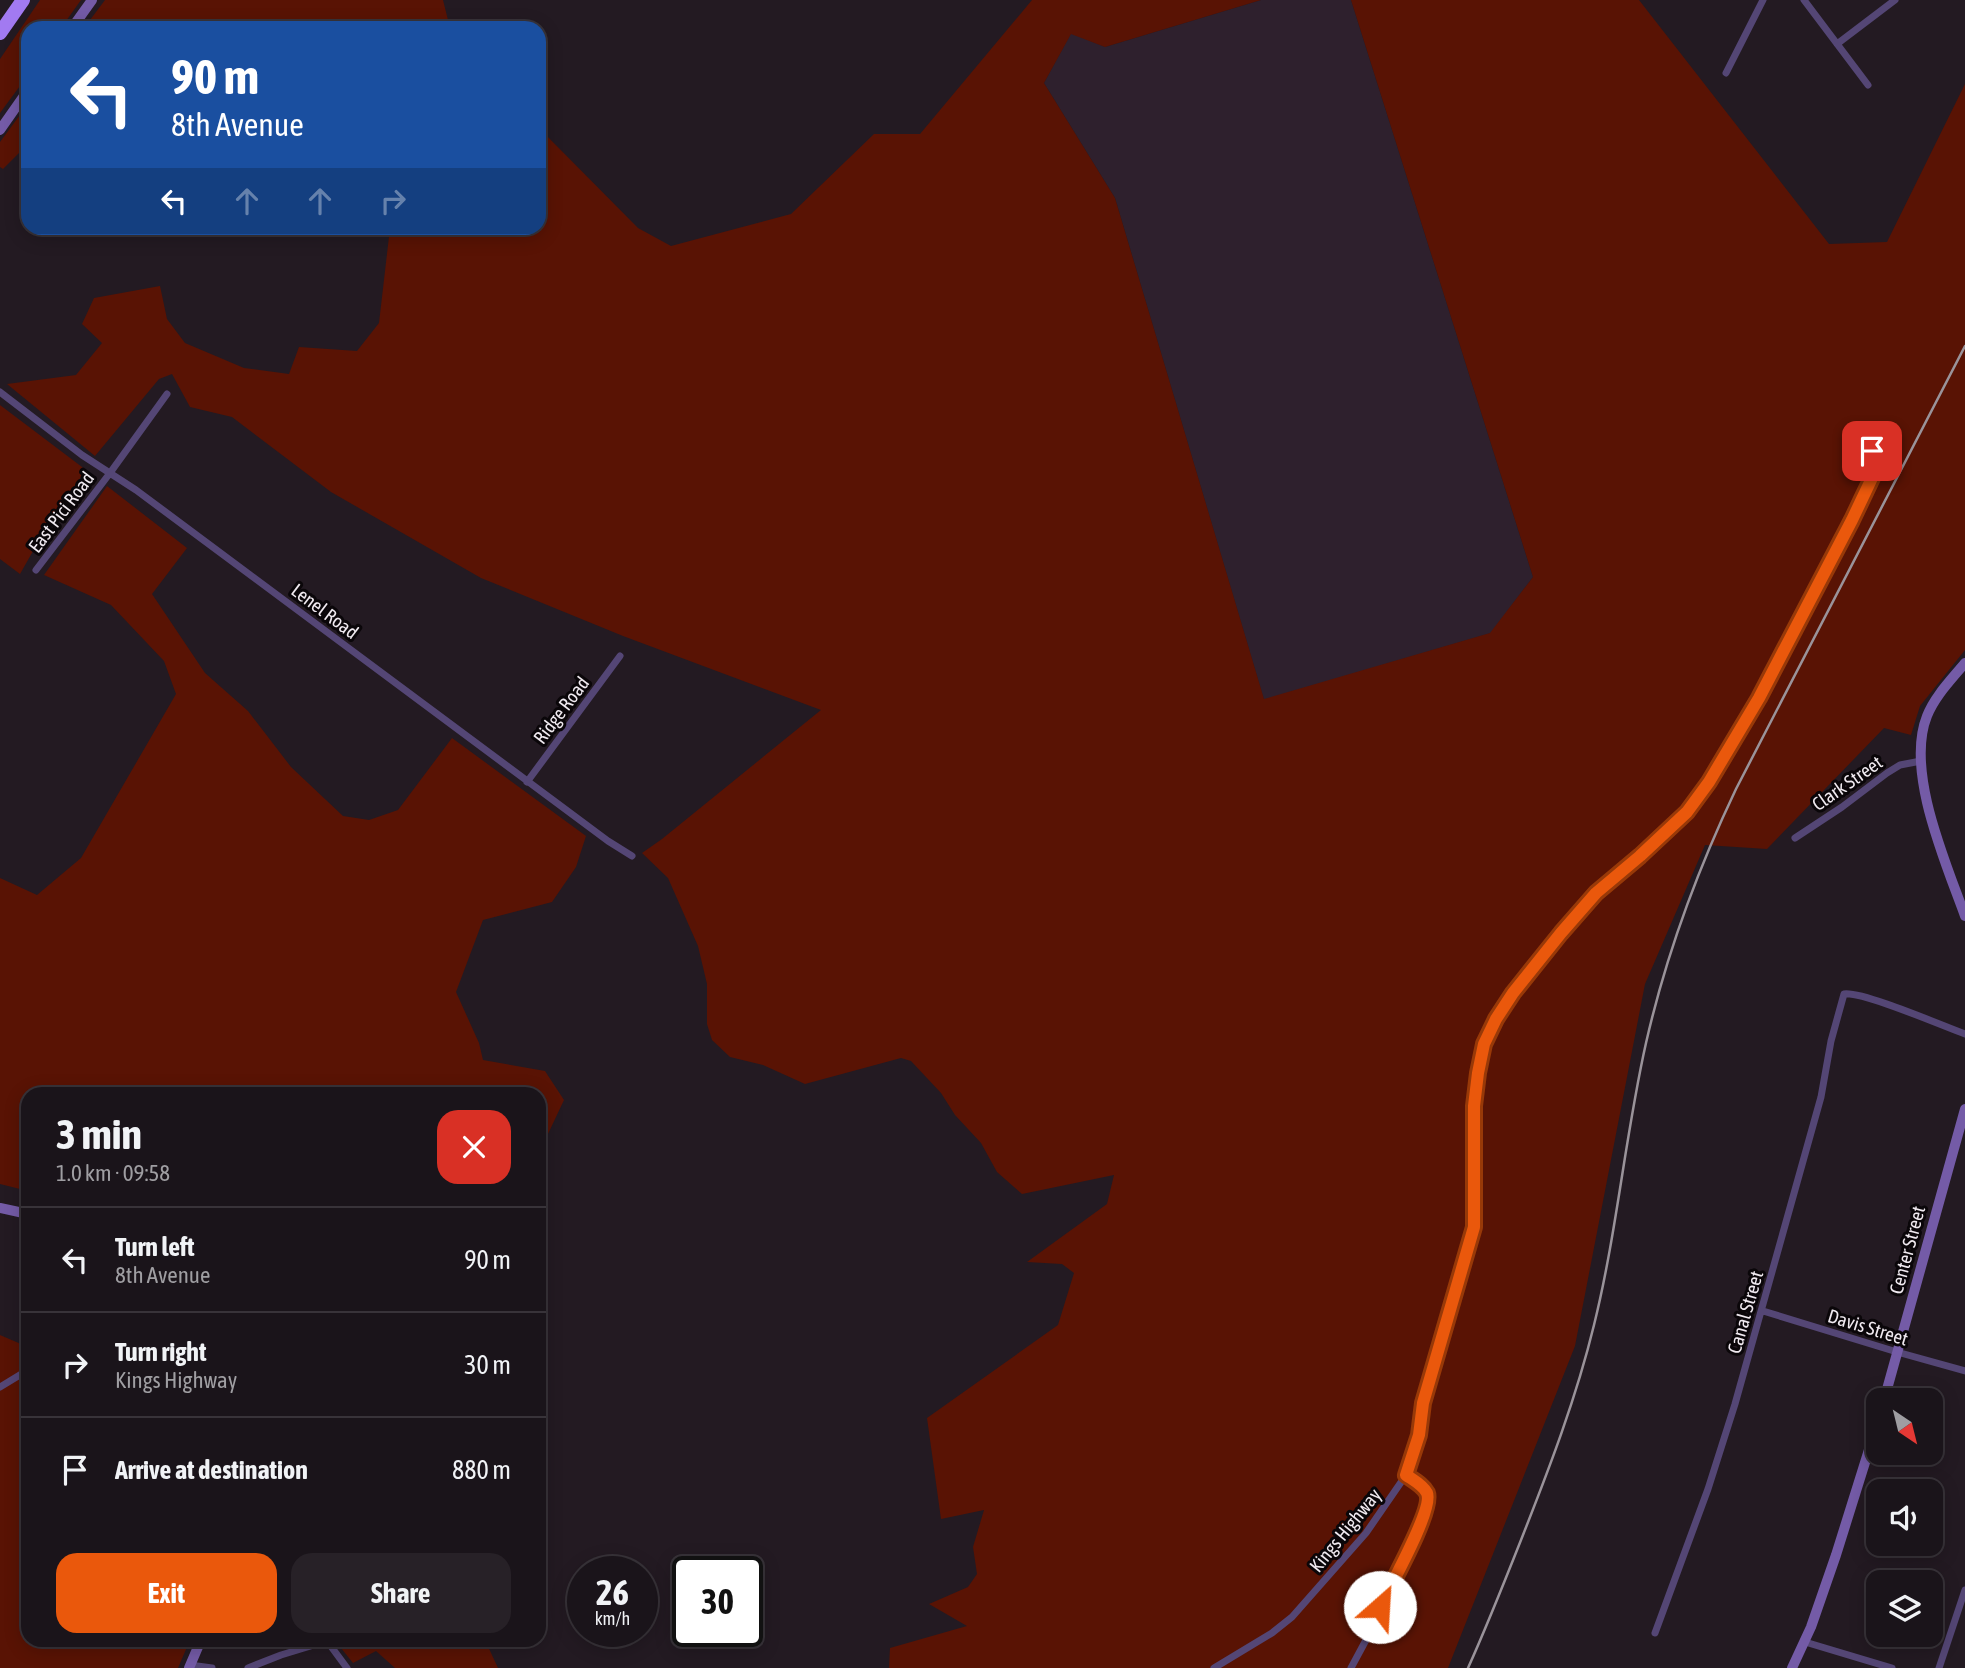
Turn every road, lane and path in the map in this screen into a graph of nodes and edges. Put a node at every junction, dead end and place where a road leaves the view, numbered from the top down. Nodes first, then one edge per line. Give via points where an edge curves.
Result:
1 (23, 0) edge
2 (92, 0) edge
3 (1763, 0) edge
4 (1804, 0) edge
5 (1895, 0) edge
6 (77, 21) edge
7 (0, 33) edge
8 (1837, 44) junction
9 (1726, 73) dead end
10 (1868, 85) dead end
11 (21, 100) edge
12 (0, 130) edge
13 (0, 392) edge
14 (167, 394) dead end
15 (1872, 451) dead end
16 (110, 473) junction
17 (36, 570) dead end
18 (620, 656) dead end
19 (1965, 663) edge
20 (1921, 761) junction
21 (527, 782) junction
22 (1795, 838) dead end
23 (632, 856) dead end
24 (1965, 916) edge
25 (1965, 1034) edge
26 (1965, 1109) edge
27 (0, 1208) edge
28 (21, 1212) edge
29 (1763, 1311) junction
30 (1897, 1352) junction
31 (1965, 1371) edge
32 (21, 1374) edge
33 (0, 1387) edge
34 (1887, 1388) edge
35 (1866, 1459) edge
36 (1406, 1475) junction
37 (1965, 1590) edge
38 (1655, 1633) dead end
39 (1805, 1642) junction
40 (198, 1647) edge
41 (307, 1647) edge
42 (331, 1647) edge
43 (189, 1667) edge
44 (212, 1668) edge
45 (248, 1668) edge
46 (347, 1668) edge
47 (1214, 1668) edge
48 (1351, 1668) edge
49 (1792, 1668) edge
50 (1892, 1668) edge
51 (1939, 1668) edge

1 - 7 highway
2 - 6 main road
3 - 9 street
4 - 8 street
5 - 8 street
8 - 10 street
11 - 12 main road
13 - 16 street, Lenel Road
14 - 16 street, East Pici Road
15 - 36 street, Kings Highway via 1872,478 1852,520 1759,698 1709,782 1687,812 1596,893 1561,933 1513,993 1484,1044 1474,1106 1474,1227
16 - 17 street, East Pici Road
16 - 21 street, Lenel Road
18 - 21 street, Ridge Road
19 - 20 main road via 1927,717
20 - 22 street, Clark Street via 1886,773
20 - 24 main road via 1932,818
21 - 23 street, Lenel Road
25 - 29 street, Canal Street via 1868,998 1844,994
26 - 30 main road, Center Street
27 - 28 main road
29 - 30 street, Davis Street
29 - 38 street, Canal Street via 1715,1470
30 - 31 street, Davis Street
30 - 34 main road, Center Street
32 - 33 street
35 - 39 main road
36 - 47 street, Kings Highway via 1366,1533 1292,1616
36 - 48 street via 1425,1489 1427,1510
37 - 51 street
39 - 49 main road
39 - 50 street
40 - 43 main road
41 - 45 street
42 - 46 street
43 - 44 street

